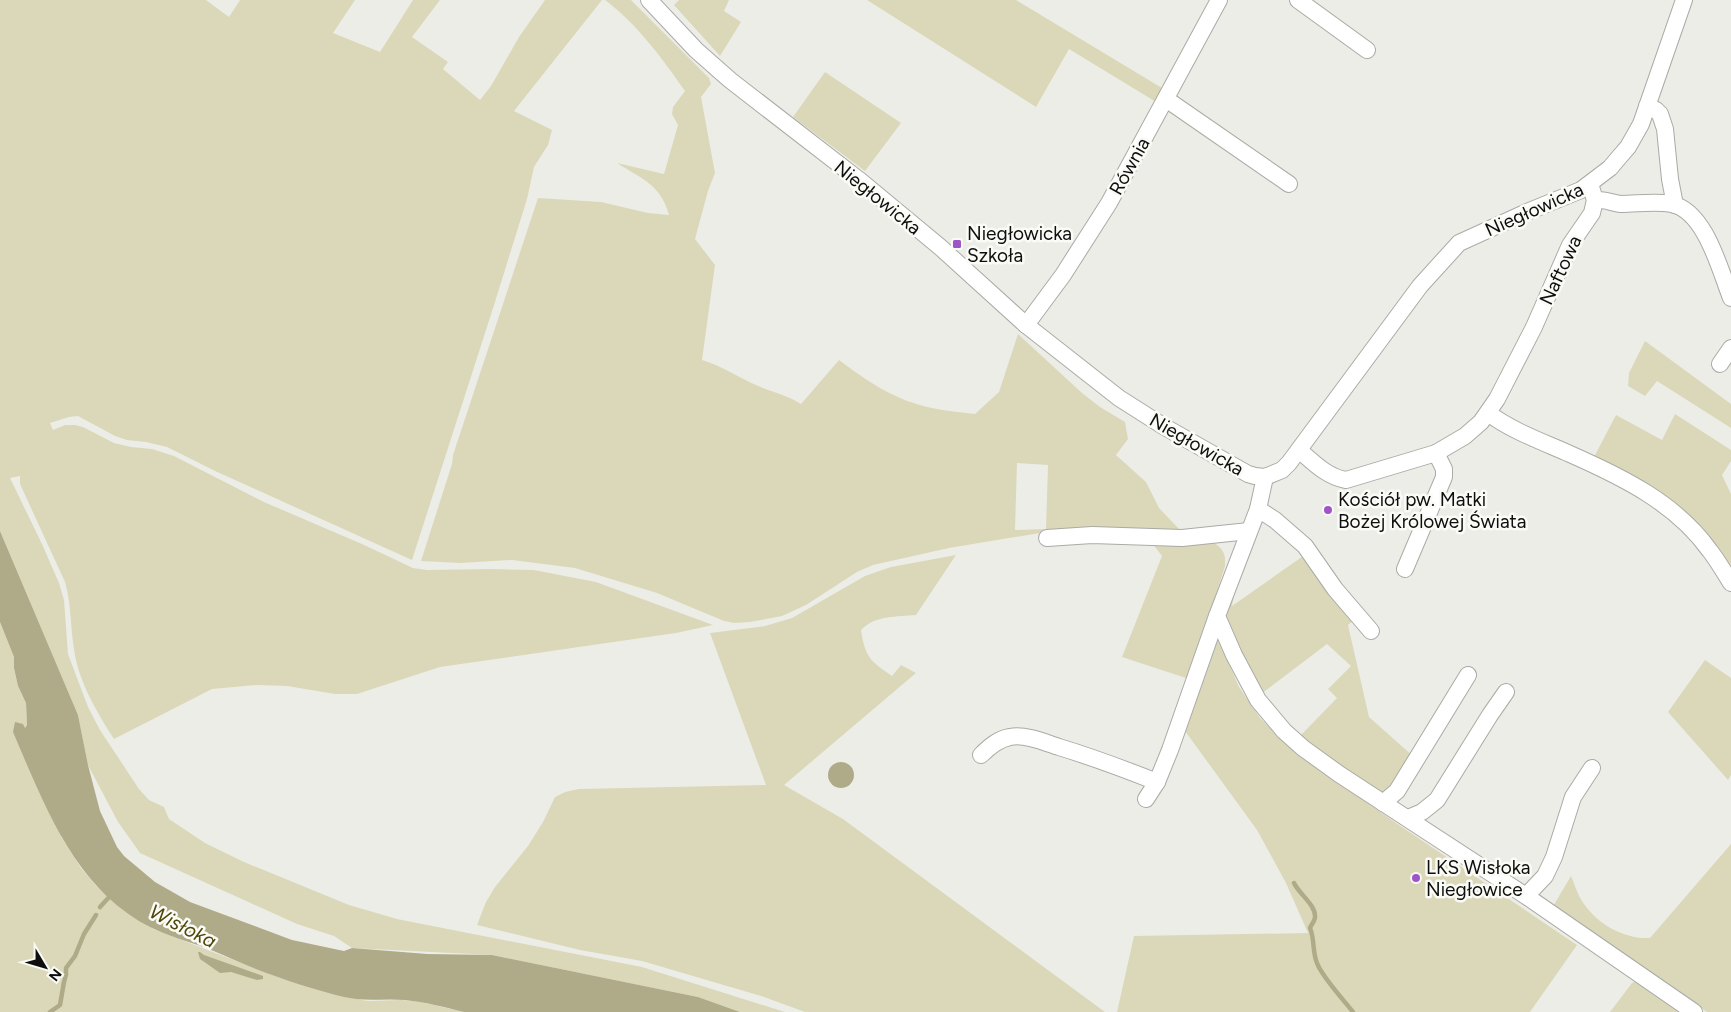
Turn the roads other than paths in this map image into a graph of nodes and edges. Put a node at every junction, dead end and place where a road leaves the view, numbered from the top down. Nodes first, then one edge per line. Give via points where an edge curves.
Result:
1 (649, 0) edge
2 (1219, 0) edge
3 (1298, 0) edge
4 (1684, 0) edge
5 (1367, 50) dead end
6 (1166, 99) junction
7 (1647, 106) junction
8 (1289, 184) dead end
9 (1592, 192) junction
10 (1675, 205) junction
11 (1731, 298) edge
12 (1026, 325) junction
13 (1731, 348) edge
14 (1720, 364) dead end
15 (1488, 413) junction
16 (1299, 450) junction
17 (1436, 453) junction
18 (1265, 477) junction
19 (1258, 509) junction
20 (1249, 531) junction
21 (1047, 538) dead end
22 (1405, 569) dead end
23 (1731, 583) edge
24 (1217, 616) junction
25 (1371, 631) dead end
26 (1468, 675) dead end
27 (1506, 692) dead end
28 (981, 755) dead end
29 (1592, 768) dead end
30 (1157, 782) junction
31 (1146, 799) dead end
32 (1384, 802) junction
33 (1408, 818) junction
34 (1526, 896) junction
35 (1694, 1012) edge

1 - 12 street, Niegłowicka via 696,50 730,80 858,179
2 - 6 street, Równia
3 - 5 street
4 - 7 street, Niegłowicka
6 - 8 street
6 - 12 street, Równia via 1109,203
7 - 9 street, Niegłowicka via 1628,147
7 - 10 street via 1660,114 1665,129
9 - 10 street via 1621,204
9 - 15 street, Naftowa via 1592,212 1570,245 1520,356
9 - 16 street, Niegłowicka via 1581,190 1459,243 1420,286
10 - 11 street via 1692,216 1703,230
12 - 18 street, Niegłowicka via 1119,398 1163,426 1239,470
13 - 14 street
15 - 17 street, Naftowa via 1465,436
15 - 23 street via 1604,469 1662,503 1702,540
16 - 17 street, Naftowa via 1328,473 1346,480
16 - 18 street, Niegłowicka via 1282,470
17 - 22 street via 1444,469 1444,477
18 - 19 street
19 - 20 street
19 - 25 street via 1305,546 1335,590
20 - 21 street via 1182,538 1092,535
20 - 24 street
24 - 30 street
24 - 32 street via 1248,683 1284,732
26 - 32 street via 1397,791
27 - 33 street via 1438,800
28 - 30 street via 1002,739 1011,736 1030,738
29 - 34 street via 1573,797 1545,876
30 - 31 street
32 - 33 street
33 - 34 street
34 - 35 street

